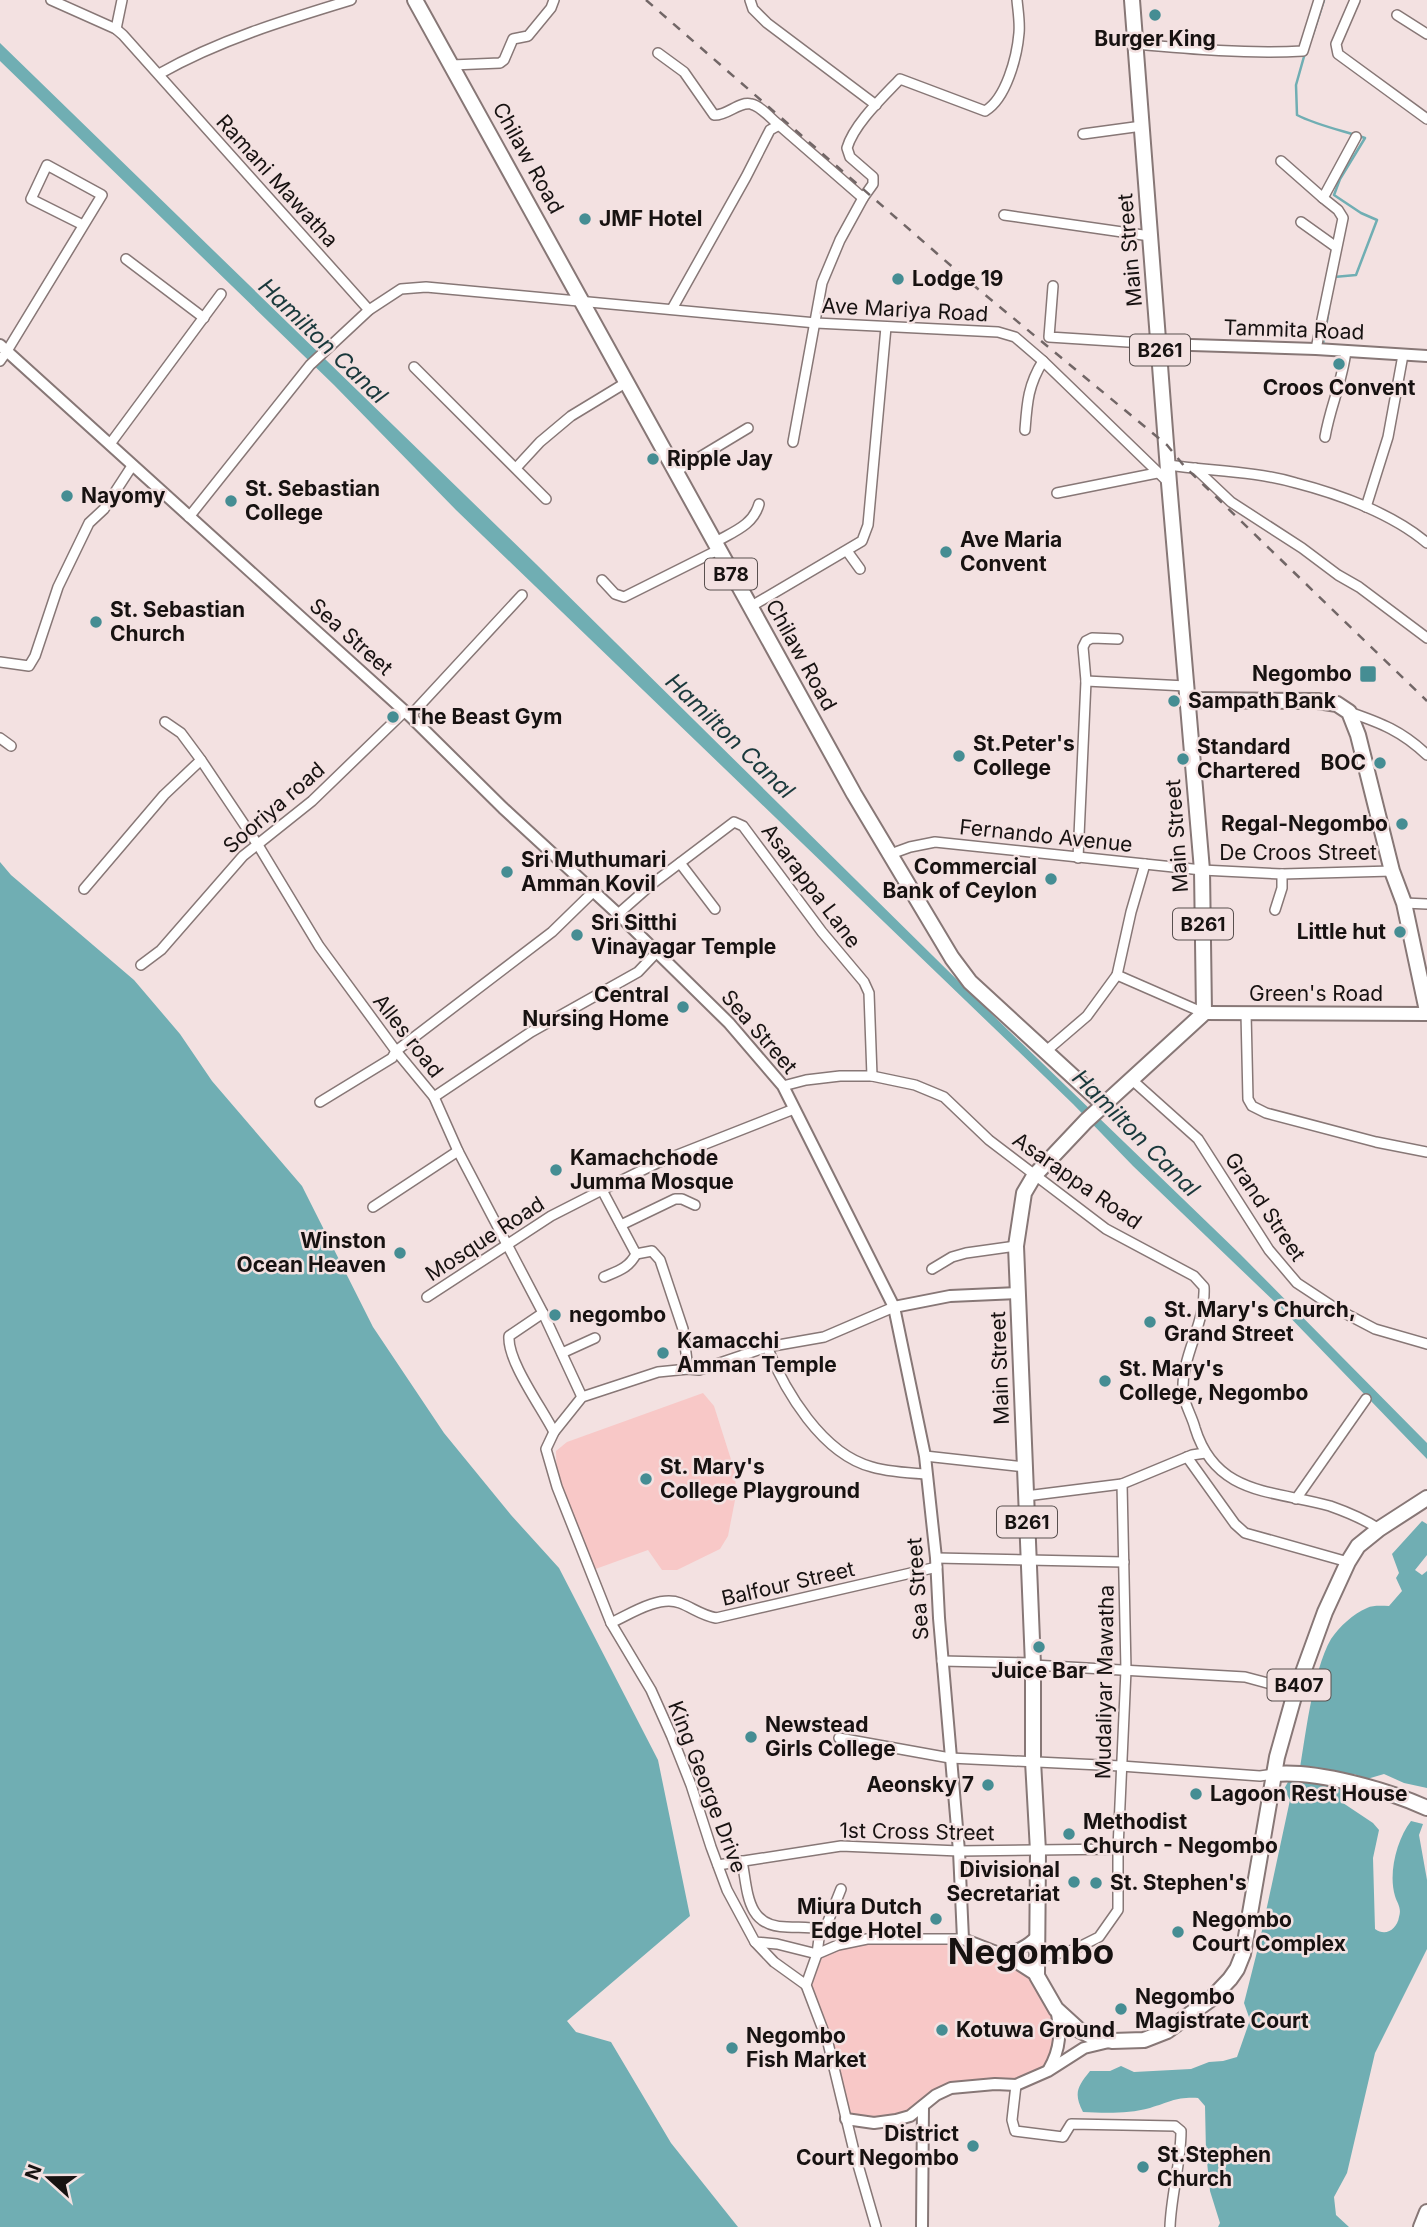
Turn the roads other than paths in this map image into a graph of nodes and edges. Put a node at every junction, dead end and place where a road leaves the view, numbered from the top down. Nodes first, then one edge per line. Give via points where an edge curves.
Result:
1 (51, 0) edge
2 (122, 0) edge
3 (351, 0) edge
4 (415, 0) edge
5 (554, 0) edge
6 (750, 0) edge
7 (1017, 0) edge
8 (1132, 0) edge
9 (1319, 0) edge
10 (1355, 0) edge
11 (1397, 16) dead end
12 (116, 29) junction
13 (1427, 34) edge
14 (1136, 44) junction
15 (658, 53) dead end
16 (452, 65) junction
17 (159, 74) junction
18 (876, 105) junction
19 (1427, 119) edge
20 (779, 125) junction
21 (1142, 126) junction
22 (1083, 134) dead end
23 (1356, 137) dead end
24 (1281, 161) dead end
25 (863, 198) junction
26 (1323, 198) junction
27 (1004, 215) dead end
28 (1301, 222) dead end
29 (83, 225) junction
30 (1150, 236) junction
31 (1336, 247) junction
32 (126, 259) dead end
33 (1053, 286) dead end
34 (221, 294) dead end
35 (582, 300) junction
36 (672, 309) junction
37 (369, 310) junction
38 (204, 318) junction
39 (816, 323) junction
40 (886, 327) junction
41 (1159, 344) junction
42 (3, 348) edge
43 (1316, 349) junction
44 (1346, 351) junction
45 (1404, 355) junction
46 (1427, 356) edge
47 (0, 361) edge
48 (1043, 361) junction
49 (414, 367) dead end
50 (627, 382) junction
51 (748, 428) dead end
52 (1025, 430) dead end
53 (1325, 438) dead end
54 (793, 442) dead end
55 (110, 444) junction
56 (132, 466) junction
57 (516, 468) junction
58 (1195, 468) junction
59 (1162, 469) junction
60 (675, 472) junction
61 (1057, 492) dead end
62 (546, 499) dead end
63 (759, 504) dead end
64 (1366, 507) junction
65 (189, 517) junction
66 (1427, 543) edge
67 (716, 546) junction
68 (846, 551) junction
69 (860, 569) dead end
70 (602, 580) dead end
71 (522, 595) dead end
72 (750, 607) junction
73 (1427, 638) edge
74 (1118, 639) dead end
75 (0, 662) edge
76 (1086, 681) junction
77 (1186, 693) junction
78 (1349, 712) junction
79 (407, 713) junction
80 (165, 722) dead end
81 (0, 738) edge
82 (11, 746) dead end
83 (1427, 755) edge
84 (201, 760) junction
85 (258, 845) junction
86 (888, 855) junction
87 (1078, 858) junction
88 (680, 863) junction
89 (1145, 864) junction
90 (1202, 870) junction
91 (1392, 871) junction
92 (1282, 874) junction
93 (83, 889) dead end
94 (594, 891) junction
95 (1404, 903) junction
96 (1427, 904) edge
97 (715, 909) dead end
98 (1275, 910) dead end
99 (618, 914) junction
100 (656, 953) junction
101 (141, 965) dead end
102 (1117, 975) junction
103 (1204, 1013) junction
104 (1246, 1013) junction
105 (1427, 1013) edge
106 (396, 1051) junction
107 (1045, 1052) junction
108 (872, 1076) junction
109 (1131, 1079) junction
110 (783, 1086) junction
111 (434, 1097) junction
112 (320, 1102) dead end
113 (1104, 1105) junction
114 (794, 1109) junction
115 (458, 1151) junction
116 (1427, 1152) edge
117 (1034, 1176) junction
118 (602, 1189) junction
119 (695, 1205) dead end
120 (373, 1207) dead end
121 (621, 1225) junction
122 (508, 1246) junction
123 (1016, 1247) junction
124 (636, 1254) junction
125 (932, 1269) dead end
126 (604, 1277) dead end
127 (1018, 1293) junction
128 (427, 1297) dead end
129 (894, 1307) junction
130 (543, 1312) junction
131 (595, 1338) dead end
132 (1427, 1344) edge
133 (766, 1347) junction
134 (562, 1353) junction
135 (688, 1369) junction
136 (582, 1397) junction
137 (1366, 1399) dead end
138 (554, 1432) junction
139 (1205, 1453) junction
140 (926, 1456) junction
141 (1187, 1457) junction
142 (1025, 1467) junction
143 (926, 1474) junction
144 (1122, 1484) junction
145 (1026, 1496) junction
146 (1427, 1498) edge
147 (1297, 1499) junction
148 (1379, 1529) junction
149 (1029, 1560) junction
150 (1124, 1562) junction
151 (1348, 1562) junction
152 (937, 1563) junction
153 (611, 1623) junction
154 (942, 1661) junction
155 (1033, 1664) junction
156 (1126, 1670) junction
157 (1297, 1691) junction
158 (839, 1738) dead end
159 (950, 1758) junction
160 (1033, 1761) junction
161 (1121, 1766) junction
162 (1273, 1774) junction
163 (1427, 1808) edge
164 (1118, 1849) junction
165 (959, 1851) junction
166 (1038, 1851) junction
167 (742, 1861) junction
168 (718, 1865) junction
169 (841, 1889) dead end
170 (820, 1930) junction
171 (1038, 1935) junction
172 (962, 1939) junction
173 (755, 1942) junction
174 (817, 1954) junction
175 (1000, 1954) junction
176 (1038, 1958) junction
177 (1037, 1976) junction
178 (806, 1985) junction
179 (1056, 2010) junction
180 (1112, 2041) junction
181 (1048, 2071) junction
182 (1016, 2085) junction
183 (923, 2106) junction
184 (846, 2119) junction
185 (1427, 2212) edge
186 (876, 2227) edge
187 (922, 2227) edge
188 (1170, 2227) edge
189 (1421, 2227) edge

1 - 12 street, Ramani Mawatha
2 - 12 street
3 - 17 street via 193,55
4 - 16 main road, Chilaw Road / B78
5 - 16 street via 528,36 513,39 500,63
6 - 18 street via 768,23
7 - 18 street via 1019,33 1011,69 993,107 985,111 900,79
8 - 14 main road, Main Street / B261
9 - 14 street via 1303,51 1209,51
10 - 19 street via 1336,44 1338,54
11 - 13 street
12 - 17 street, Ramani Mawatha
14 - 21 main road, Main Street / B261
15 - 20 street via 684,72 713,116 747,103
16 - 35 main road, Chilaw Road / B78
17 - 37 street, Ramani Mawatha
18 - 25 street via 847,148 850,157 873,177
20 - 25 street
20 - 36 street via 769,130
21 - 22 street
21 - 30 main road, Main Street / B261
23 - 26 street
24 - 26 street
25 - 39 street via 822,284
26 - 31 street via 1343,218
27 - 30 street
28 - 31 street
29 - 29 street via 30,199 47,165 102,195
29 - 42 street
30 - 41 main road, Main Street / B261
31 - 43 street
32 - 38 street
33 - 41 street via 1049,337
34 - 38 street
35 - 36 street, Ave Mariya Road
35 - 37 street, Ave Mariya Road via 426,287 401,289
35 - 50 main road, Chilaw Road / B78
36 - 39 street, Ave Mariya Road
37 - 65 street, Ave Mariya Road via 310,365
38 - 55 street
39 - 40 street, Ave Mariya Road
39 - 54 street
40 - 48 street, Ave Mariya Road via 998,332 1015,337
40 - 68 street via 868,525 862,541
41 - 43 street, Tammita Road
41 - 59 main road, Main Street / B261
42 - 47 street
42 - 55 street, Sea Street
43 - 44 street, Tammita Road
44 - 45 street, Tammita Road
44 - 53 street
45 - 46 street, Tammita Road
45 - 64 street via 1388,438
48 - 52 street via 1030,387
48 - 59 street, Ave Mariya Road
49 - 57 street
50 - 57 street via 571,416
50 - 60 main road, Chilaw Road / B78
51 - 60 street
55 - 56 street, Sea Street
56 - 65 street, Sea Street
56 - 75 street via 104,509 89,523 58,587 29,666
57 - 62 street
58 - 59 street
58 - 64 street via 1295,482
58 - 73 street via 1231,502
59 - 61 street
59 - 77 main road, Main Street / B261 via 1168,483
60 - 67 main road, Chilaw Road / B78
63 - 67 street via 749,523
64 - 66 street via 1409,528
65 - 79 street, Sea Street
67 - 70 street via 624,597
67 - 72 main road, Chilaw Road / B78
68 - 69 street
68 - 72 street
71 - 79 street, Sooriya road
72 - 86 main road, Chilaw Road / B78
74 - 76 street via 1086,641
76 - 77 street
76 - 87 street
77 - 78 main road via 1318,701
77 - 90 main road, Main Street / B261
78 - 83 street via 1409,737
78 - 91 main road
79 - 85 street, Sooriya road
79 - 94 street, Sea Street
80 - 84 street, Alles road via 181,733
81 - 82 street
84 - 85 street, Alles road
84 - 93 street via 164,795
85 - 101 street, Sooriya road via 243,856 161,950
85 - 106 street, Alles road via 319,946
86 - 87 street, Fernando Avenue via 935,842
86 - 107 main road, Chilaw Road / B78 via 970,982
87 - 89 street, Fernando Avenue
88 - 97 street
88 - 99 street, Asarappa Lane
88 - 108 street, Asarappa Lane via 734,822 743,826 864,982 869,993
89 - 90 street, Fernando Avenue
89 - 102 street
90 - 92 street, De Croos Street
90 - 103 main road, Main Street / B261
91 - 92 street, De Croos Street
91 - 95 main road
92 - 98 street
94 - 99 street, Sea Street
94 - 106 street via 552,932
95 - 96 street
95 - 105 main road
99 - 100 street, Sea Street
100 - 110 street, Sea Street via 729,1023
100 - 111 street via 638,972 531,1032
102 - 103 street
102 - 107 street via 1087,1016
103 - 104 main road, Green's Road
103 - 109 main road, Main Street / B261
104 - 105 main road, Green's Road
104 - 116 street via 1248,1099 1252,1106
106 - 111 street, Alles road
106 - 112 street via 392,1058
107 - 113 main road, Chilaw Road / B78
108 - 110 street, Asarappa Road via 840,1076
108 - 117 street, Asarappa Road via 944,1097
109 - 113 main road, Main Street / B261
109 - 132 street, Grand Street via 1198,1139 1269,1250 1297,1283 1375,1329
110 - 114 street, Sea Street
111 - 115 street, Alles road
113 - 117 main road, Main Street / B261
114 - 118 street, Mosque Road
114 - 129 street, Sea Street
115 - 120 street
115 - 122 street, Alles road
117 - 123 main road, Main Street / B261 via 1024,1193
117 - 139 street, Asarappa Road via 1106,1229 1194,1276 1204,1287 1205,1301 1185,1368 1183,1394
118 - 121 street
118 - 122 street, Mosque Road
119 - 121 street via 675,1199
121 - 124 street
122 - 128 street, Mosque Road
122 - 130 street, Alles road
123 - 125 street via 959,1255
123 - 127 main road, Main Street / B261
124 - 126 street via 626,1268
124 - 135 street via 652,1251 660,1260 683,1329
127 - 129 street via 950,1296
127 - 142 main road, Main Street / B261
129 - 133 street via 824,1337
129 - 140 street, Sea Street
130 - 134 street, Alles road
130 - 138 street via 509,1336 508,1345
131 - 134 street
133 - 135 street via 699,1370
133 - 143 street via 806,1418 839,1450 871,1467
134 - 136 street, Alles road
135 - 136 street via 658,1371
136 - 138 street
137 - 147 street
138 - 153 street, King George Drive via 546,1449 556,1487
139 - 141 street
139 - 147 street, Asarappa Road via 1221,1472 1252,1489
140 - 142 street
140 - 143 street, Sea Street
141 - 144 street
141 - 151 street via 1245,1533
142 - 145 main road, Main Street / B261
143 - 152 street, Sea Street
144 - 145 street
144 - 150 street, Mudaliyar Mawatha
145 - 149 main road, Main Street / B261
146 - 148 main road, B407
147 - 148 street, Asarappa Road via 1331,1507
148 - 151 main road, B407 via 1358,1546
149 - 150 street, Balfour Street
149 - 152 street, Balfour Street
149 - 155 main road, Main Street / B261
150 - 156 street, Mudaliyar Mawatha
151 - 157 main road, B407
152 - 153 street, Balfour Street via 716,1618 678,1602 661,1601
152 - 154 street, Sea Street
153 - 168 street, King George Drive via 672,1737
154 - 155 street
154 - 159 street, Sea Street
155 - 156 street
155 - 160 main road, Main Street / B261
156 - 157 street via 1245,1677
156 - 161 street, Mudaliyar Mawatha
157 - 162 main road, B407
158 - 159 street
159 - 160 street
159 - 165 street, Sea Street
160 - 161 street
160 - 166 main road, Main Street / B261
161 - 162 street
161 - 164 street, Mudaliyar Mawatha
162 - 163 main road via 1294,1773 1353,1784
162 - 180 main road, B407 via 1237,1969 1211,1999 1167,2031 1144,2040
164 - 166 street, 1st Cross Street
164 - 176 street, Mudaliyar Mawatha via 1118,1910 1099,1937 1073,1950
165 - 166 street, 1st Cross Street
165 - 167 street, 1st Cross Street via 841,1846
165 - 172 street, Sea Street
166 - 171 main road, Main Street / B261
167 - 168 street, 1st Cross Street
167 - 170 street via 754,1914 786,1928 802,1925
168 - 173 street, King George Drive
169 - 170 street
170 - 174 street
171 - 175 street via 1016,1952
171 - 176 main road, Main Street / B261
172 - 174 street via 867,1940
172 - 175 street
173 - 174 street
173 - 178 street, King George Drive
174 - 178 street
175 - 177 street
176 - 177 main road, Main Street / B261
177 - 179 main road
178 - 184 street via 828,2043
179 - 180 main road, B407 via 1079,2030
179 - 181 street via 1060,2041
180 - 181 street via 1084,2048
181 - 182 street
182 - 183 street via 951,2088
182 - 188 street via 1015,2132 1063,2137 1070,2124 1175,2126 1181,2131
183 - 184 street via 910,2116 884,2122
183 - 187 street
184 - 186 street
185 - 189 main road

